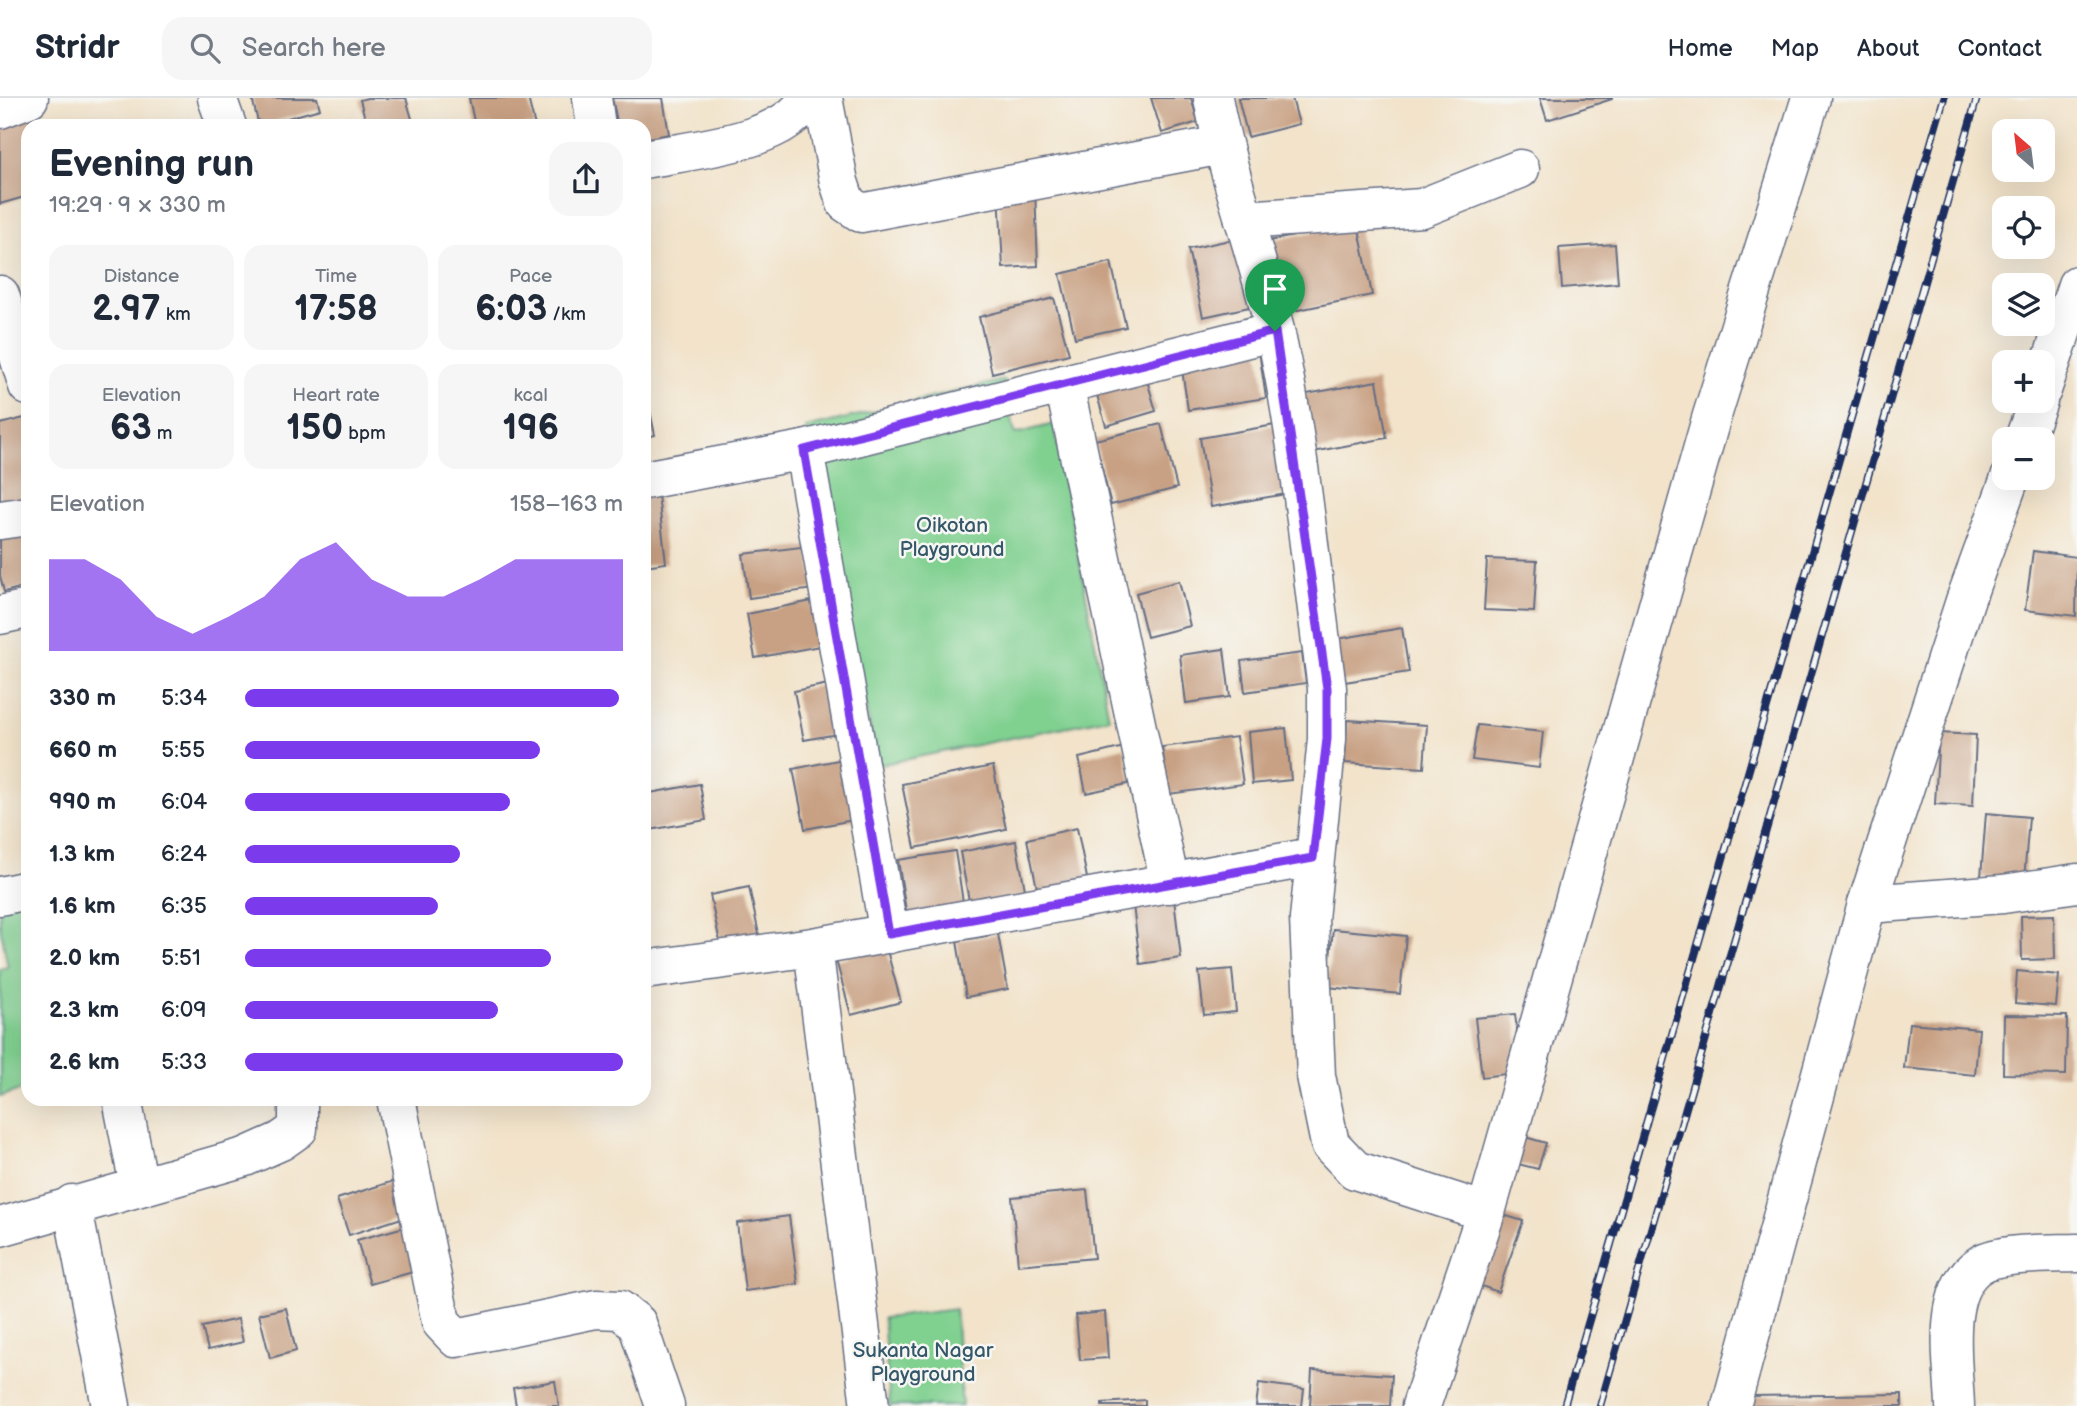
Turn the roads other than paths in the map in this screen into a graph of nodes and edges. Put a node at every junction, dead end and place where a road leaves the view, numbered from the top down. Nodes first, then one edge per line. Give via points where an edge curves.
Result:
1 (29, 98) edge
2 (217, 98) edge
3 (592, 98) edge
4 (808, 98) edge
5 (824, 98) edge
6 (1213, 98) edge
7 (1811, 98) edge
8 (0, 109) edge
9 (224, 119) edge
10 (595, 119) edge
11 (1222, 145) junction
12 (651, 158) edge
13 (1520, 169) dead end
14 (1244, 220) junction
15 (2077, 285) edge
16 (3, 318) edge
17 (2072, 325) edge
18 (1275, 331) junction
19 (2055, 362) edge
20 (21, 367) edge
21 (1064, 384) junction
22 (804, 450) junction
23 (651, 479) edge
24 (2006, 490) edge
25 (21, 517) edge
26 (0, 520) edge
27 (21, 610) edge
28 (0, 615) edge
29 (1313, 858) junction
30 (2077, 883) edge
31 (1170, 884) junction
32 (21, 892) edge
33 (0, 896) edge
34 (1867, 904) junction
35 (889, 934) junction
36 (813, 947) junction
37 (651, 969) edge
38 (123, 1106) edge
39 (298, 1106) edge
40 (397, 1106) edge
41 (139, 1186) junction
42 (72, 1204) junction
43 (1486, 1212) junction
44 (0, 1227) edge
45 (2077, 1253) edge
46 (111, 1406) edge
47 (665, 1406) edge
48 (870, 1406) edge
49 (1421, 1406) edge
50 (1731, 1406) edge
51 (1955, 1406) edge

1 - 8 street
2 - 9 street
3 - 10 street
4 - 12 street via 803,108 762,134
5 - 11 street via 838,182 846,203 861,213
6 - 11 street
7 - 43 street via 1711,419
11 - 14 street
13 - 14 street via 1422,208
14 - 18 street
15 - 17 street
16 - 20 street
17 - 19 street
18 - 21 street
18 - 29 street via 1327,688 1327,739
21 - 22 street
21 - 31 street
22 - 23 street
22 - 35 street
24 - 34 street
25 - 26 street
27 - 28 street
29 - 31 street
29 - 43 street via 1309,919 1316,1076 1330,1144 1355,1170
30 - 34 street via 2003,894
31 - 35 street
32 - 33 street
34 - 50 street
35 - 36 street
36 - 37 street
36 - 48 street
38 - 41 street
39 - 41 street via 298,1129 281,1141 245,1157
40 - 47 street via 441,1322 456,1338 596,1309 620,1310 637,1323
41 - 42 street
42 - 44 street
42 - 46 street
43 - 49 street
45 - 51 street via 1980,1264 1957,1290 1952,1310

